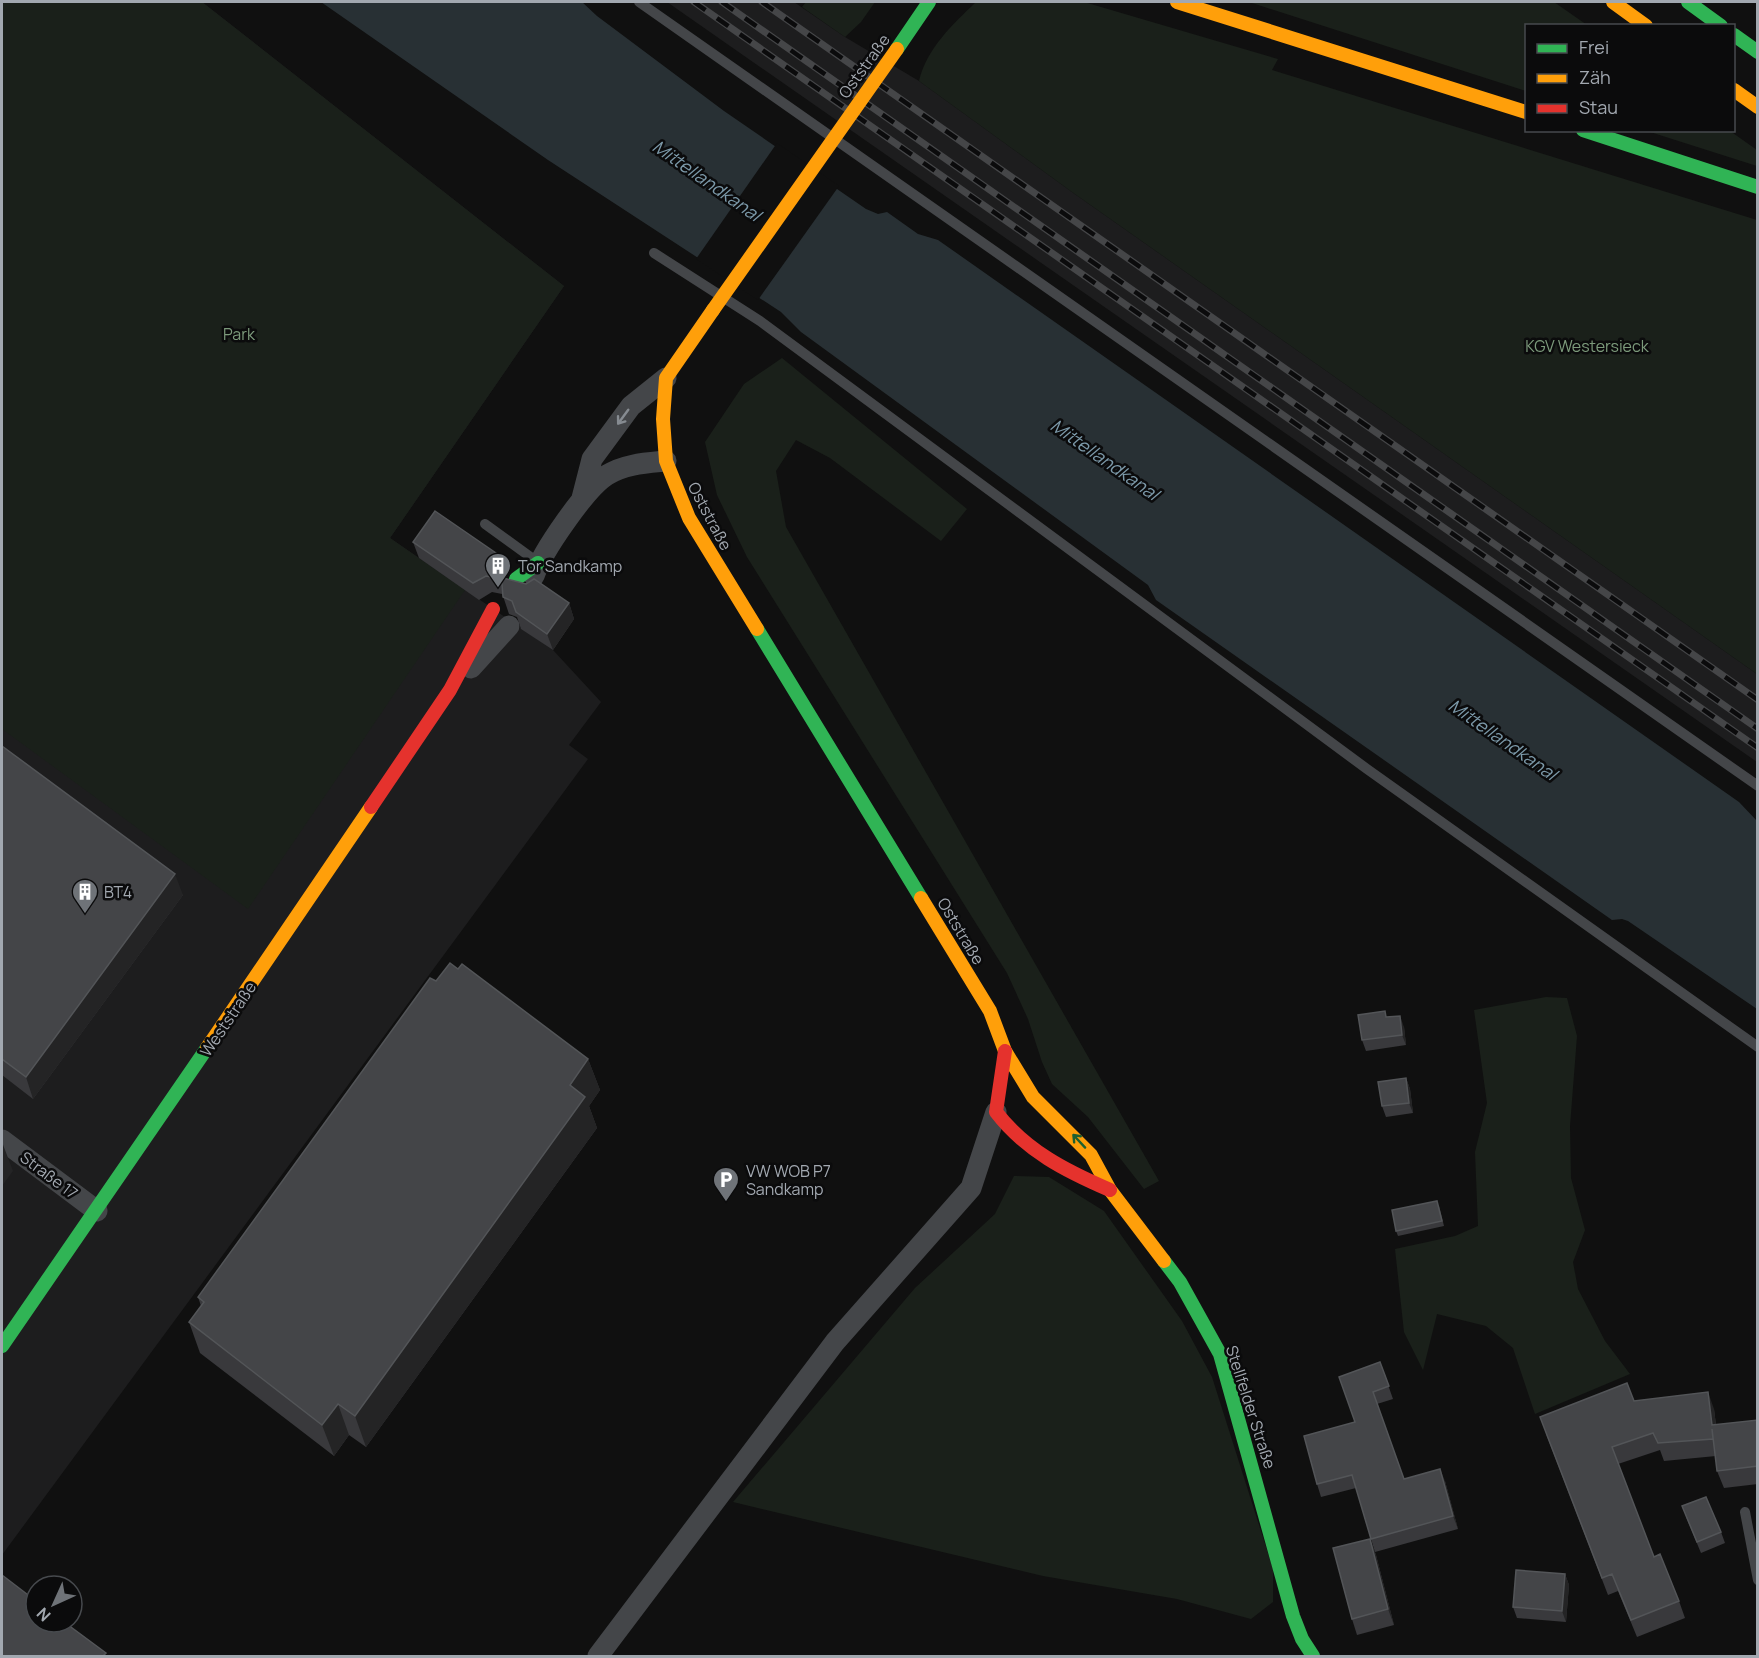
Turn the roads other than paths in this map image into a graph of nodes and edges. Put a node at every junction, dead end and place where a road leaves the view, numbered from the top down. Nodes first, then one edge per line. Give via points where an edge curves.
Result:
1 (639, 2) edge
2 (929, 2) edge
3 (1177, 2) edge
4 (1613, 2) edge
5 (1688, 2) edge
6 (1643, 24) edge
7 (1718, 24) edge
8 (1735, 35) edge
9 (1758, 52) edge
10 (1735, 91) edge
11 (1758, 107) edge
12 (1525, 111) edge
13 (1589, 132) edge
14 (1758, 187) edge
15 (654, 253) dead end
16 (666, 378) junction
17 (666, 461) junction
18 (581, 501) junction
19 (485, 524) dead end
20 (538, 563) junction
21 (523, 584) edge
22 (493, 609) dead end
23 (509, 626) dead end
24 (450, 690) junction
25 (1758, 786) edge
26 (1758, 1047) edge
27 (1005, 1052) junction
28 (996, 1112) junction
29 (2, 1140) edge
30 (1110, 1190) junction
31 (97, 1211) junction
32 (2, 1346) edge
33 (1745, 1512) dead end
34 (1758, 1580) edge
35 (598, 1656) edge
36 (1313, 1656) edge

1 - 25 lane
2 - 16 street, Oststraße, bridge
3 - 12 street
4 - 6 street
5 - 7 street
8 - 9 street
10 - 11 street
13 - 14 street
15 - 26 lane via 760,321 1367,769
16 - 17 street, Oststraße
16 -> 18 street via 631,406 592,459
17 - 18 street via 633,464 606,475
17 - 27 street, Oststraße via 688,518 990,1011
18 - 20 street
19 - 20 lane
20 - 21 street
22 - 24 street, Weststraße
23 - 24 street, Weststraße
24 - 31 street, Weststraße
27 - 28 street
30 -> 27 street, Oststraße via 1091,1155 1034,1096
28 - 30 street via 1006,1128 1030,1149
28 - 35 street via 971,1188 835,1342
29 - 31 street, Straße 17
30 - 36 street, Stellfelder Straße via 1180,1281 1220,1354 1293,1616
31 - 32 street, Weststraße
33 - 34 lane

